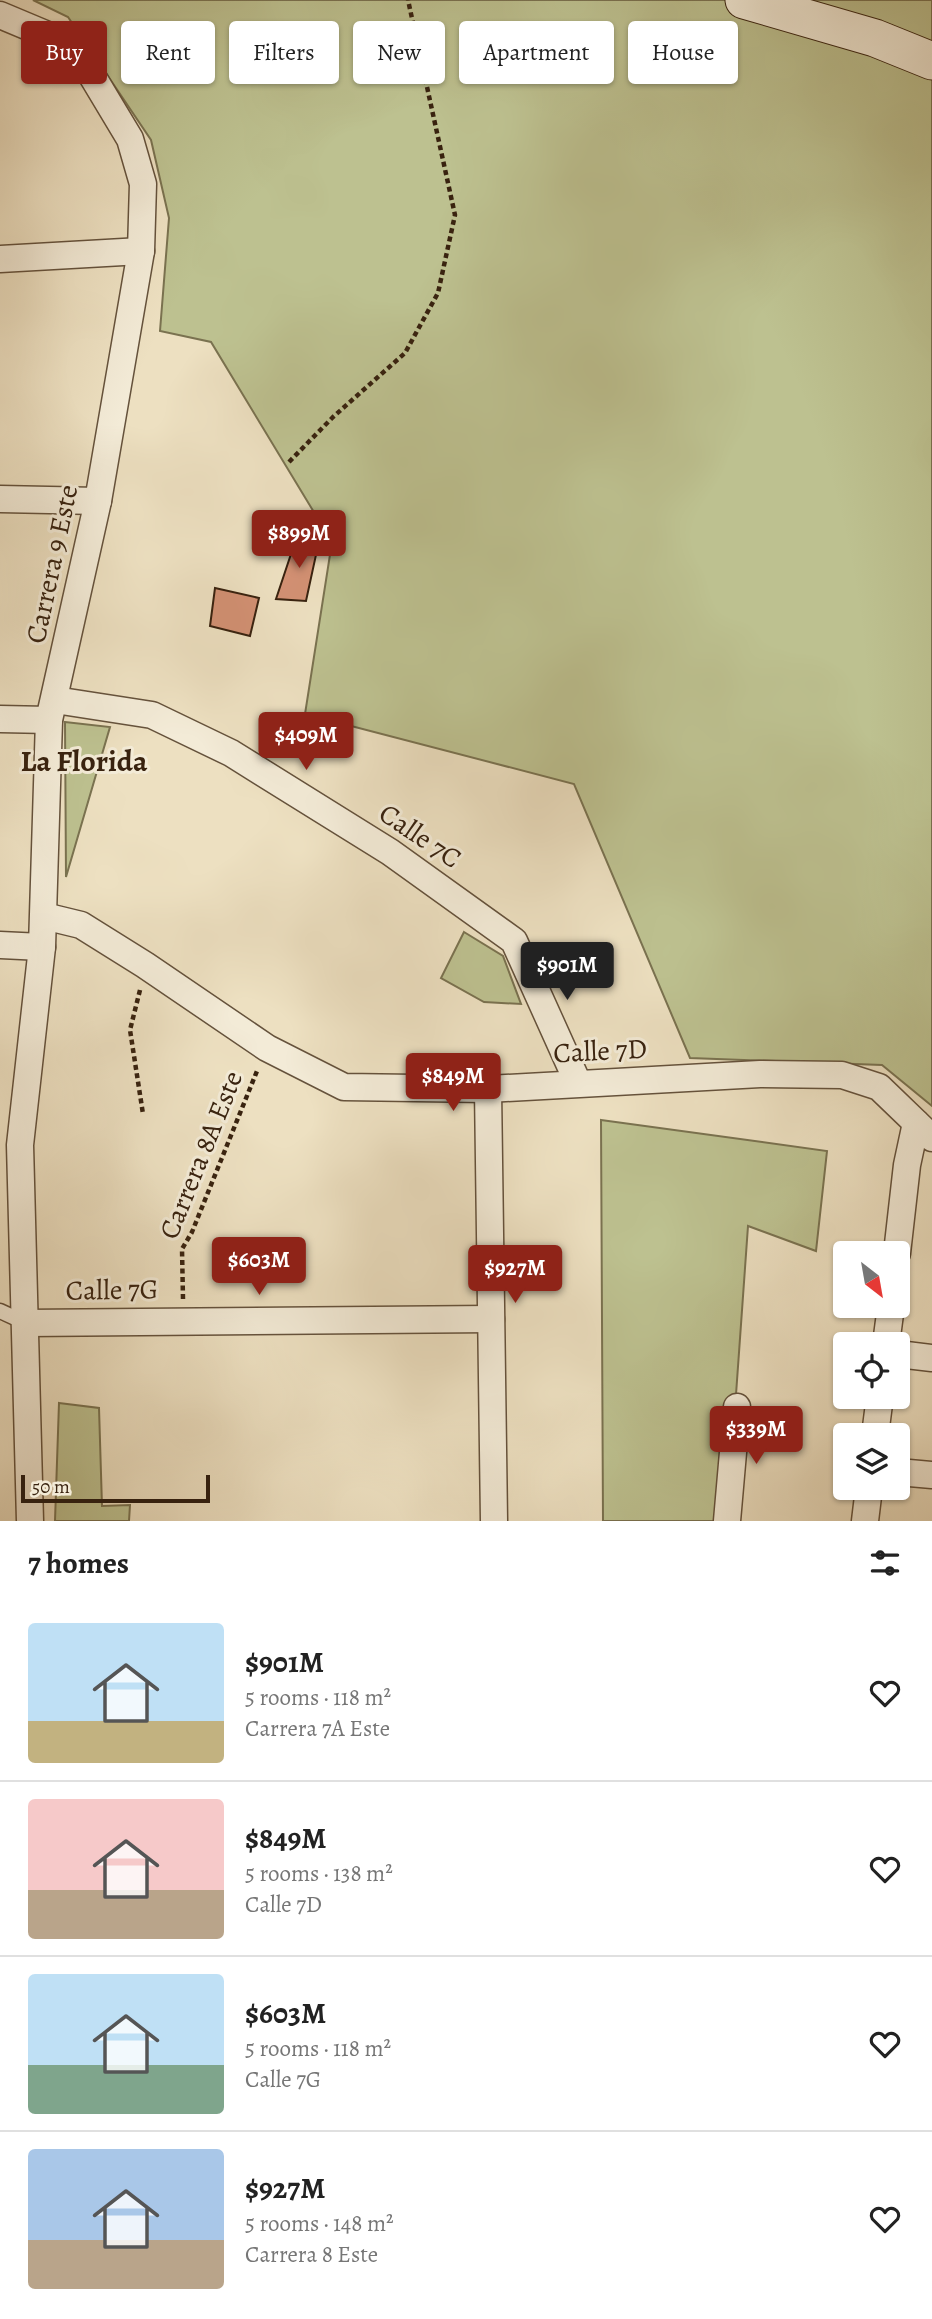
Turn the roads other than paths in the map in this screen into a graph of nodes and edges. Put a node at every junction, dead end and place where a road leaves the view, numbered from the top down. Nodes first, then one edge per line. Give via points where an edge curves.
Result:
1 (744, 0) edge
2 (0, 15) edge
3 (932, 61) edge
4 (141, 251) junction
5 (0, 259) edge
6 (0, 499) edge
7 (98, 501) junction
8 (52, 710) junction
9 (0, 719) edge
10 (44, 916) junction
11 (0, 945) edge
12 (42, 947) junction
13 (578, 1083) junction
14 (488, 1089) junction
15 (924, 1130) edge
16 (10, 1145) edge
17 (898, 1241) edge
18 (0, 1311) edge
19 (491, 1319) junction
20 (26, 1323) junction
21 (910, 1355) edge
22 (932, 1358) edge
23 (737, 1407) dead end
24 (910, 1473) edge
25 (932, 1475) edge
26 (868, 1500) edge
27 (30, 1521) edge
28 (494, 1521) edge
29 (727, 1521) edge
30 (865, 1521) edge

1 - 3 main road via 875,38
2 - 4 street, Carrera 9 Este via 62,41 88,69 130,139 143,184
4 - 5 street
4 - 7 street, Carrera 9 Este
6 - 7 street
7 - 8 street, Carrera 9 Este
8 - 9 street, Calle 7C
8 - 10 street, Carrera 9 Este
8 - 13 street, Calle 7C via 152,715 231,753 390,852 514,941
10 - 12 street, Carrera 9 Este
10 - 14 street, Calle 7D via 81,925 267,1048 344,1087
11 - 12 street
12 - 16 street, Carrera 9 Este
13 - 14 street, Calle 7D
13 - 15 street, Calle 7D via 842,1075 879,1087
14 - 19 street
15 - 17 street via 908,1165
16 - 20 street, Carrera 9 Este
18 - 20 lane
19 - 20 street, Calle 7G
19 - 28 street
20 - 27 street, Carrera 9 Este
21 - 22 street
23 - 29 street
24 - 25 street
26 - 30 street

